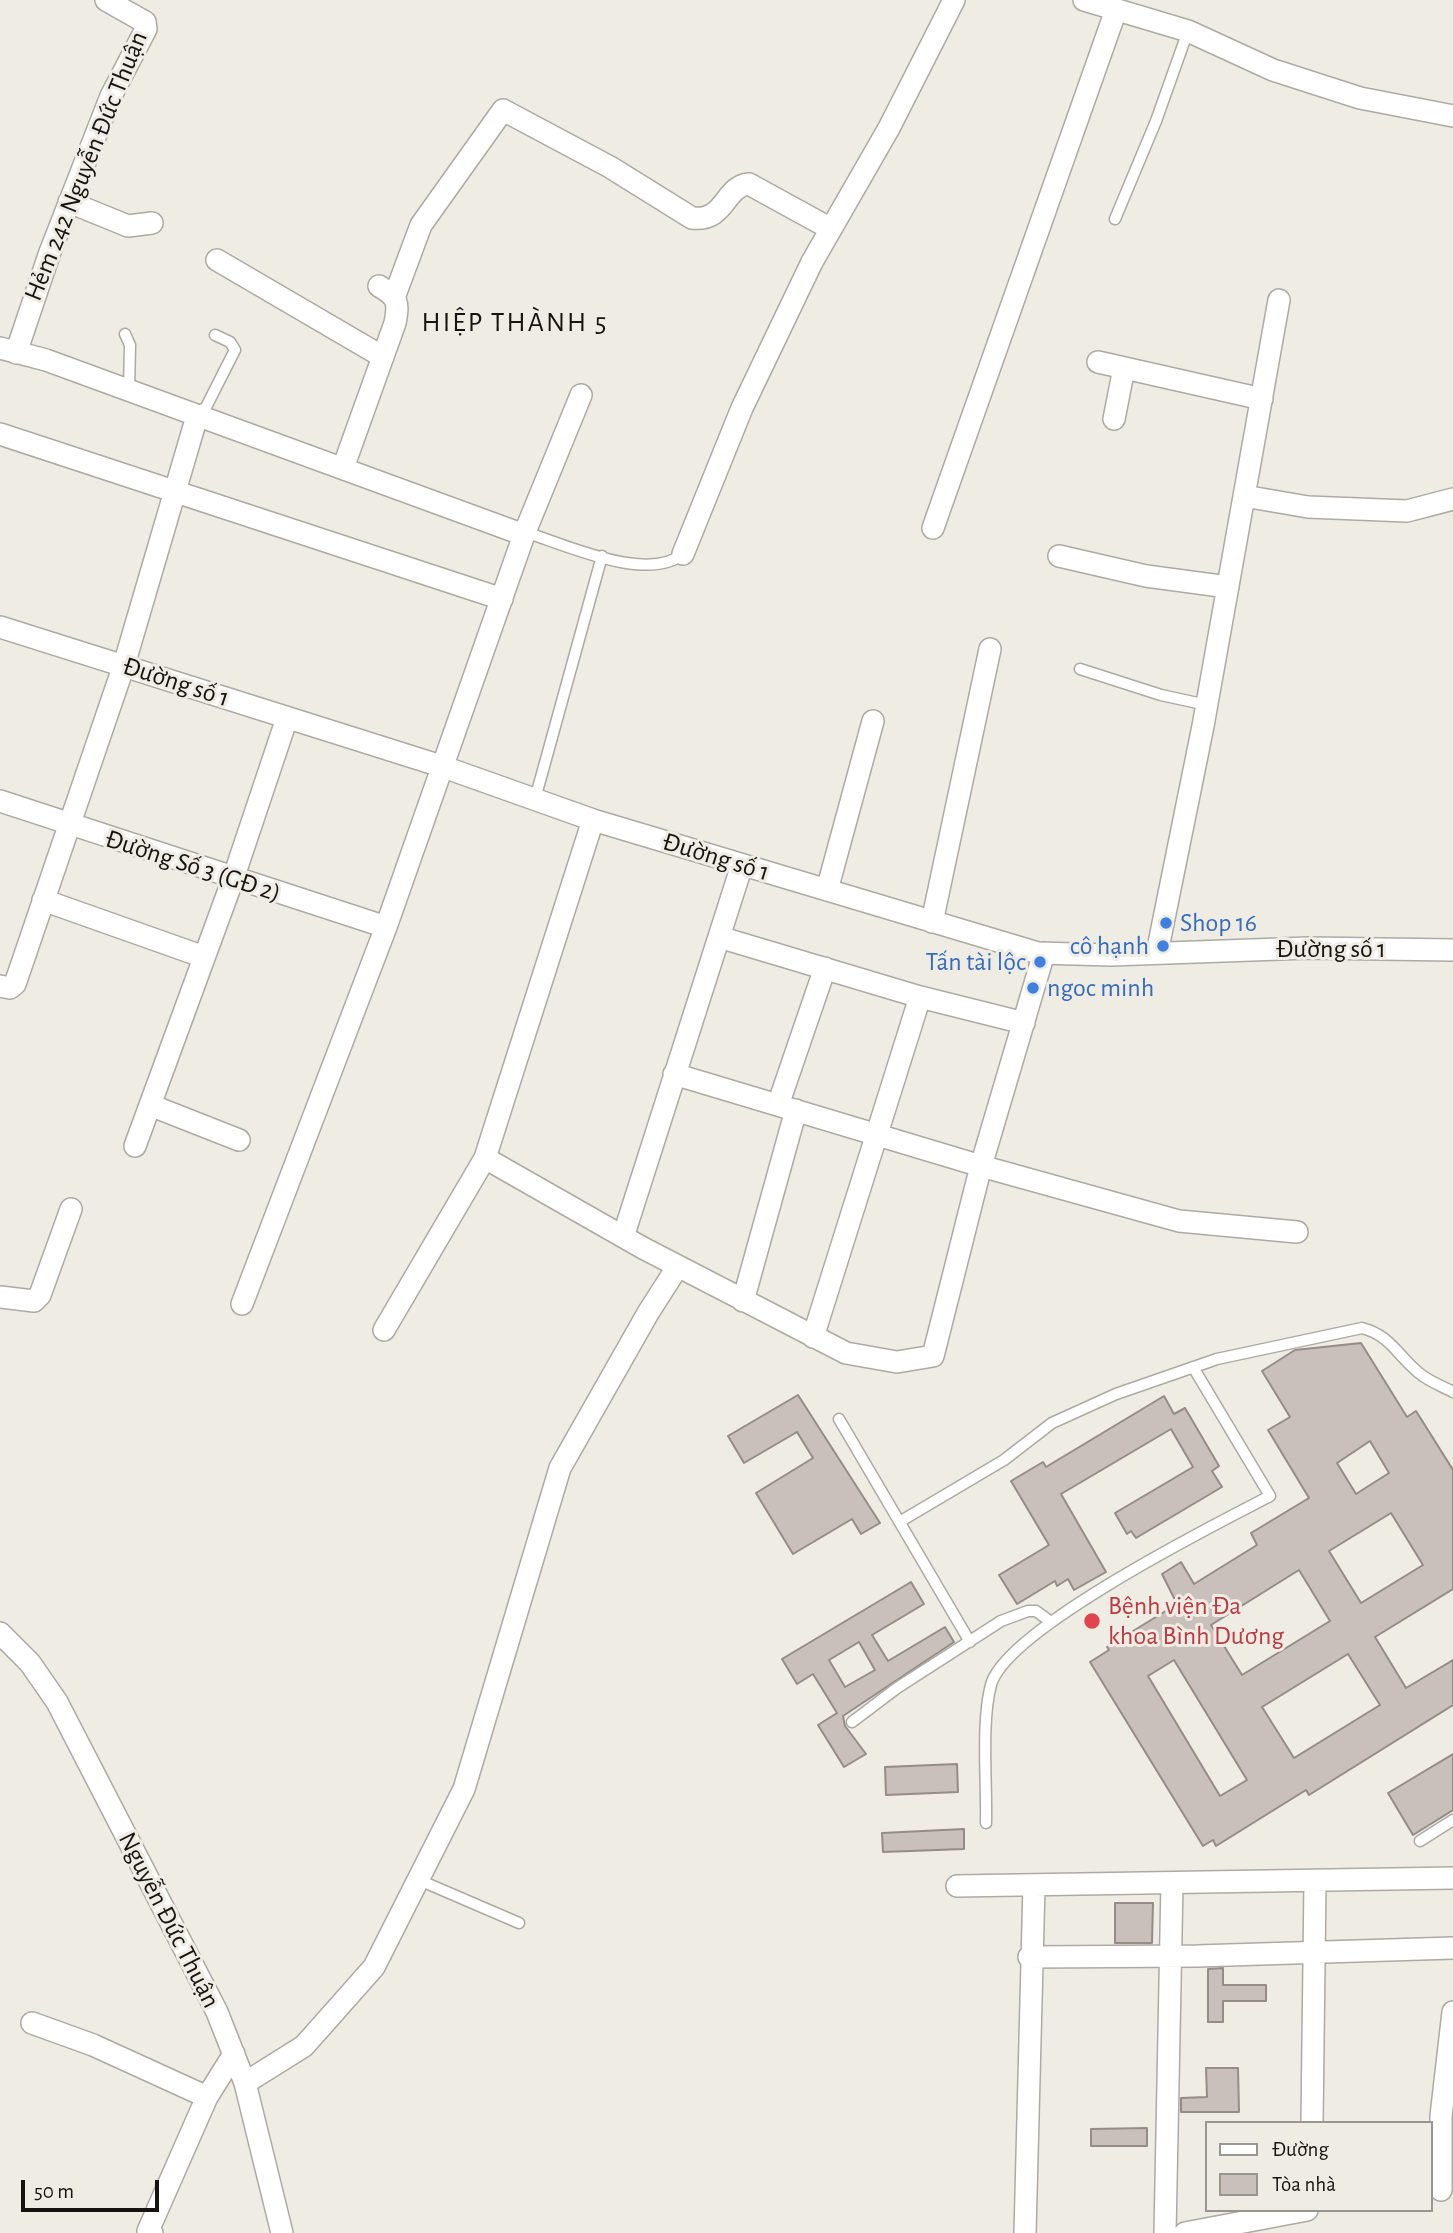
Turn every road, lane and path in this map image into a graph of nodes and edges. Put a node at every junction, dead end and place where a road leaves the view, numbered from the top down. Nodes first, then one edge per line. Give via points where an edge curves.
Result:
1 (106, 0) edge
2 (954, 0) edge
3 (1083, 0) edge
4 (1116, 10) junction
5 (1188, 32) junction
6 (1453, 116) edge
7 (69, 202) junction
8 (1115, 219) dead end
9 (152, 223) dead end
10 (831, 229) junction
11 (217, 260) dead end
12 (1279, 300) dead end
13 (125, 334) dead end
14 (215, 335) dead end
15 (8, 350) edge
16 (383, 358) junction
17 (1098, 362) dead end
18 (1124, 368) junction
19 (129, 390) junction
20 (581, 395) dead end
21 (1262, 399) junction
22 (202, 415) junction
23 (1114, 419) dead end
24 (0, 434) edge
25 (343, 468) junction
26 (174, 493) junction
27 (1244, 496) junction
28 (1453, 499) edge
29 (933, 528) dead end
30 (526, 532) junction
31 (682, 554) joint
32 (601, 556) junction
33 (1059, 556) dead end
34 (1228, 587) junction
35 (502, 599) junction
36 (0, 627) edge
37 (990, 649) dead end
38 (124, 665) junction
39 (1080, 669) dead end
40 (1207, 705) junction
41 (287, 718) junction
42 (873, 721) dead end
43 (441, 766) junction
44 (535, 799) junction
45 (0, 801) edge
46 (593, 820) junction
47 (69, 826) junction
48 (742, 865) junction
49 (233, 879) junction
50 (827, 890) junction
51 (43, 901) junction
52 (932, 922) junction
53 (386, 927) junction
54 (719, 937) junction
55 (1453, 950) edge
56 (1044, 953) junction
57 (1157, 953) junction
58 (204, 957) junction
59 (825, 968) junction
60 (0, 986) edge
61 (920, 997) junction
62 (1024, 1023) junction
63 (674, 1074) junction
64 (150, 1105) junction
65 (787, 1108) junction
66 (878, 1135) junction
67 (239, 1140) dead end
68 (135, 1146) dead end
69 (485, 1158) junction
70 (982, 1166) junction
71 (71, 1209) dead end
72 (1297, 1232) dead end
73 (624, 1234) junction
74 (678, 1266) junction
75 (0, 1297) edge
76 (743, 1301) junction
77 (242, 1304) dead end
78 (384, 1330) dead end
79 (813, 1337) junction
80 (1193, 1367) junction
81 (1453, 1392) edge
82 (839, 1419) dead end
83 (901, 1521) junction
84 (1051, 1622) junction
85 (0, 1633) edge
86 (970, 1642) junction
87 (852, 1722) dead end
88 (1453, 1820) edge
89 (986, 1823) dead end
90 (1420, 1841) dead end
91 (1453, 1878) edge
92 (419, 1880) junction
93 (1315, 1881) junction
94 (1172, 1883) junction
95 (1034, 1885) junction
96 (957, 1886) dead end
97 (519, 1923) dead end
98 (1453, 1948) edge
99 (1312, 1951) junction
100 (1168, 1956) junction
101 (1029, 1957) junction
102 (1453, 2012) edge
103 (32, 2023) dead end
104 (234, 2054) junction
105 (245, 2083) junction
106 (207, 2097) junction
107 (1312, 2121) edge
108 (1441, 2190) edge
109 (1296, 2212) edge
110 (149, 2232) edge
111 (282, 2233) edge
112 (1025, 2233) edge
113 (1165, 2233) edge
114 (1185, 2233) edge

1 - 7 street, Hẻm 242 Nguyễn Đức Thuận via 145,22 146,29 111,96
2 - 10 street
3 - 4 street
4 - 5 street
4 - 29 street
5 - 6 street via 1285,74 1360,98
5 - 8 lane
7 - 9 street via 128,226
7 - 15 street, Hẻm 242 Nguyễn Đức Thuận
10 - 16 street via 749,184 736,190 717,212 705,219 692,218 610,167 503,110 421,225 387,291 399,302
10 - 31 street via 742,408
11 - 16 street
12 - 21 street
13 - 19 lane via 130,345
14 - 22 lane via 235,350
15 - 19 street
16 - 25 street
17 - 18 street
18 - 21 street
18 - 23 street
19 - 22 street
20 - 30 street
21 - 27 street
22 - 25 street
22 - 26 street via 195,423
24 - 26 street
25 - 30 street
26 - 35 street
26 - 38 street
27 - 28 street via 1308,507 1408,511
27 - 34 street
30 - 32 lane
30 - 35 street
31 - 32 lane via 658,566
32 - 44 lane
33 - 34 street via 1168,580
34 - 40 street
35 - 43 street
36 - 38 street, Đường số 1
37 - 52 street
38 - 41 street, Đường số 1
38 - 47 street
39 - 40 lane
40 - 57 street
41 - 43 street, Đường số 1
41 - 49 street
42 - 50 street
43 - 44 street, Đường số 1
43 - 53 street
44 - 46 street, Đường số 1
45 - 47 street, Đường Số 3 (GĐ 2)
46 - 48 street, Đường số 1
46 - 69 street
47 - 49 street, Đường Số 3 (GĐ 2)
47 - 51 street
48 - 50 street, Đường số 1
48 - 54 street
49 - 53 street, Đường Số 3 (GĐ 2)
49 - 58 street
50 - 52 street, Đường số 1
51 - 58 street
51 - 60 street via 15,984
52 - 56 street, Đường số 1
53 - 77 street
54 - 59 street
54 - 63 street
55 - 57 street, Đường số 1
56 - 57 street, Đường số 1
56 - 62 street
58 - 64 street
59 - 61 street
59 - 65 street
61 - 62 street
61 - 66 street
62 - 70 street
63 - 65 street
63 - 73 street
64 - 67 street
64 - 68 street
65 - 66 street
65 - 76 street
66 - 70 street
66 - 79 street
69 - 73 street
69 - 78 street
70 - 72 street via 1180,1221
70 - 79 street via 933,1356 897,1362 846,1353
71 - 75 street via 40,1294 34,1301
73 - 74 street
74 - 76 street
74 - 92 street via 560,1468 464,1789
76 - 79 street
80 - 81 lane via 1362,1328 1377,1332 1419,1373
80 - 83 lane via 1052,1423 1004,1460
80 - 84 lane via 1270,1496
82 - 83 lane
83 - 86 lane
84 - 86 lane via 1028,1611
84 - 89 lane via 1017,1646 991,1683
85 - 104 street, Nguyễn Đức Thuận via 30,1663 57,1702 217,2012
86 - 87 lane
88 - 90 lane
91 - 93 street
92 - 97 lane
92 - 105 street via 374,1967 304,2046
93 - 94 street
93 - 99 street
94 - 95 street
94 - 100 street
95 - 96 street
95 - 101 street
98 - 99 street
99 - 100 street
99 - 107 street
100 - 101 street
100 - 113 street
101 - 112 street
102 - 108 street via 1441,2116
103 - 106 street
104 - 105 street, Nguyễn Đức Thuận
104 - 106 street
105 - 111 street, Nguyễn Đức Thuận
106 - 110 street
109 - 114 street

